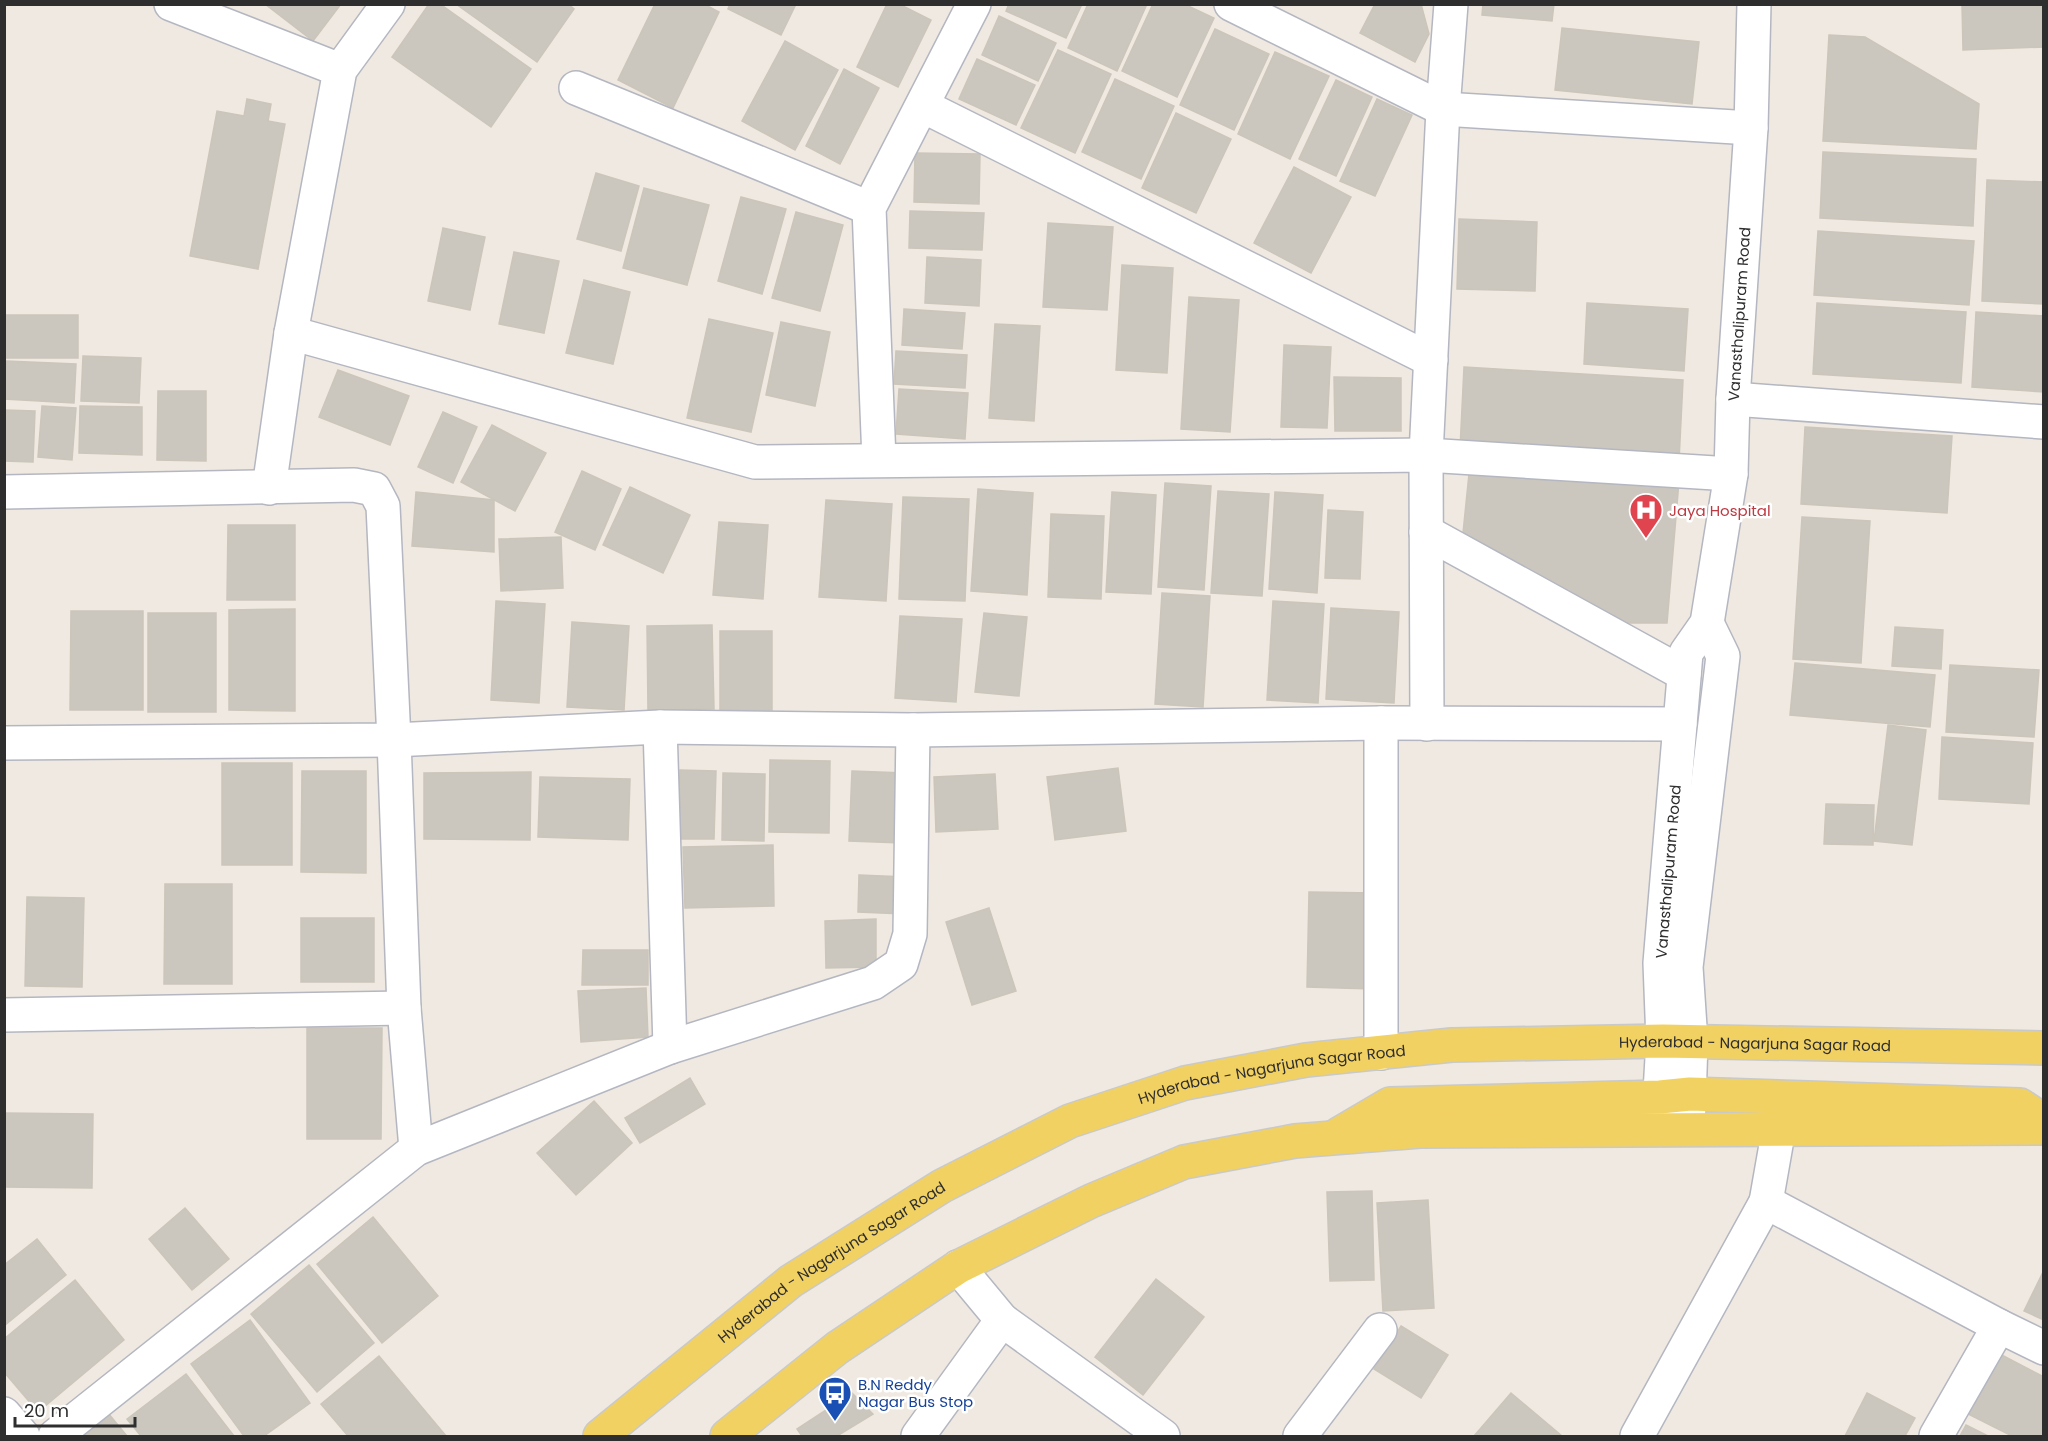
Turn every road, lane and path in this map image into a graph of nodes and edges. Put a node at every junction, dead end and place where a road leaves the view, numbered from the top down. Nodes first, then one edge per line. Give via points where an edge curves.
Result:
1 (171, 4) edge
2 (388, 4) edge
3 (974, 4) edge
4 (1231, 4) edge
5 (1451, 4) edge
6 (1754, 4) edge
7 (340, 70) junction
8 (576, 88) dead end
9 (923, 106) junction
10 (1443, 109) junction
11 (1751, 128) junction
12 (869, 208) junction
13 (291, 333) junction
14 (1431, 360) junction
15 (1733, 399) junction
16 (2043, 422) edge
17 (1426, 455) junction
18 (879, 460) junction
19 (1731, 474) junction
20 (269, 488) junction
21 (4, 492) edge
22 (1426, 532) junction
23 (1707, 622) junction
24 (1684, 674) junction
25 (1381, 723) junction
26 (1427, 724) junction
27 (1680, 724) junction
28 (660, 727) junction
29 (913, 730) junction
30 (394, 740) junction
31 (4, 742) edge
32 (404, 1008) junction
33 (4, 1015) edge
34 (1677, 1041) junction
35 (670, 1047) junction
36 (2043, 1048) edge
37 (1381, 1053) junction
38 (1675, 1095) junction
39 (2043, 1121) edge
40 (1779, 1128) junction
41 (2043, 1128) edge
42 (1673, 1129) junction
43 (1332, 1138) junction
44 (416, 1149) junction
45 (1766, 1202) junction
46 (958, 1267) junction
47 (1002, 1320) junction
48 (1999, 1326) junction
49 (1380, 1330) dead end
50 (2043, 1348) edge
51 (4, 1414) edge
52 (23, 1437) edge
53 (55, 1437) edge
54 (600, 1437) edge
55 (727, 1437) edge
56 (918, 1437) edge
57 (1163, 1437) edge
58 (1300, 1437) edge
59 (1636, 1437) edge
60 (1936, 1437) edge

1 - 7 street
2 - 7 street
3 - 9 street
4 - 10 street
5 - 10 street
6 - 11 street, Vanasthalipuram Road
7 - 13 street
8 - 12 street
9 - 12 street
9 - 14 street
10 - 11 street
10 - 14 street
11 - 15 street, Vanasthalipuram Road
12 - 18 street
13 - 18 street via 755,462
13 - 20 street
14 - 17 street
15 - 16 street
15 - 19 street, Vanasthalipuram Road
17 - 18 street
17 - 19 street
17 - 22 street
19 - 23 street, Vanasthalipuram Road
20 - 21 street
20 - 30 street via 354,485 374,489 383,506
22 - 24 street
22 - 26 street
23 - 24 street, Vanasthalipuram Road via 1686,653
23 - 34 street, Vanasthalipuram Road via 1723,656
24 - 27 street, Vanasthalipuram Road
25 - 26 street
25 - 29 street
25 - 37 street
26 - 27 street
27 - 34 street, Vanasthalipuram Road via 1660,963
28 - 29 street
28 - 30 street
28 - 35 street
29 - 35 street via 910,934 901,964 873,983
30 - 31 street
30 - 32 street
32 - 33 street
32 - 44 street
34 - 36 main road, Hyderabad - Nagarjuna Sagar Road
34 - 37 main road, Hyderabad - Nagarjuna Sagar Road via 1452,1045
34 - 38 street, Vanasthalipuram Road
35 - 44 street
37 - 54 main road, Hyderabad - Nagarjuna Sagar Road via 1306,1060 1185,1083 1070,1120 942,1186 791,1281
38 - 39 main road via 2020,1105
38 - 42 street, Vanasthalipuram Road
38 - 43 main road via 1390,1104
40 - 41 main road
40 - 42 main road
40 - 45 street
42 - 43 main road via 1420,1131
43 - 46 main road via 1184,1162 1091,1201
44 - 53 street
45 - 48 street
45 - 59 street
46 - 47 street
46 - 55 main road via 837,1348
47 - 56 street
47 - 57 street
48 - 50 street
48 - 60 street
49 - 58 street
51 - 52 street

